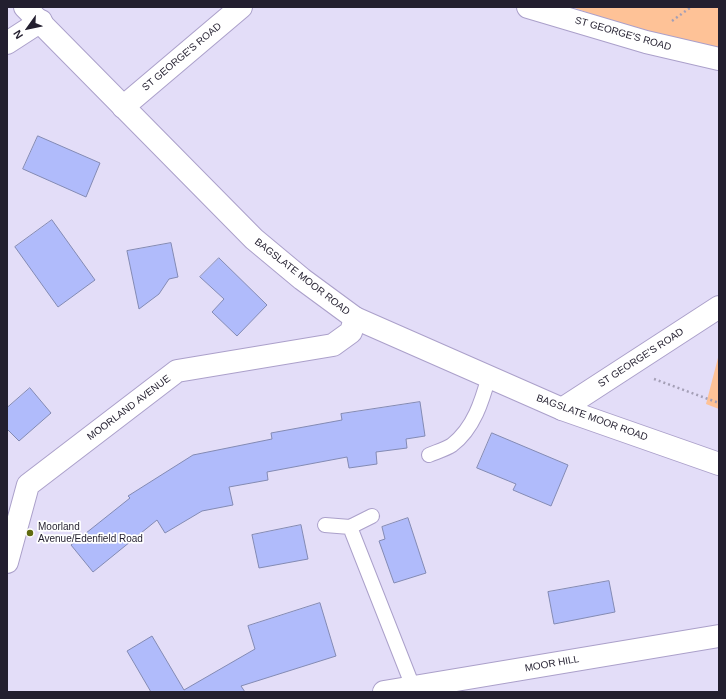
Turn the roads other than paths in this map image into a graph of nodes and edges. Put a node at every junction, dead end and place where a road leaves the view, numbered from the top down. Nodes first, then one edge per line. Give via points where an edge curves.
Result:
1 (242, 7) edge
2 (528, 7) edge
3 (33, 14) edge
4 (7, 43) edge
5 (719, 59) edge
6 (123, 107) junction
7 (719, 307) edge
8 (355, 318) junction
9 (489, 376) junction
10 (562, 408) junction
11 (429, 454) dead end
12 (719, 464) edge
13 (372, 516) dead end
14 (325, 526) dead end
15 (350, 527) junction
16 (7, 562) edge
17 (719, 636) edge
18 (412, 687) junction
19 (384, 692) edge

1 - 6 street, ST GEORGE'S ROAD
2 - 5 street, ST GEORGE'S ROAD via 646,42
3 - 4 street
3 - 6 street, BAGSLATE MOOR ROAD
6 - 8 street, BAGSLATE MOOR ROAD via 254,239
7 - 10 street, ST GEORGE'S ROAD
8 - 9 street, BAGSLATE MOOR ROAD
8 - 16 street, MOORLAND AVENUE via 351,332 333,345 177,371 28,485
9 - 10 street, BAGSLATE MOOR ROAD
9 - 11 lane via 481,404 468,428 452,445
10 - 12 street, BAGSLATE MOOR ROAD
13 - 15 lane
14 - 15 lane
15 - 18 lane
17 - 18 street, MOOR HILL
18 - 19 street, MOOR HILL

